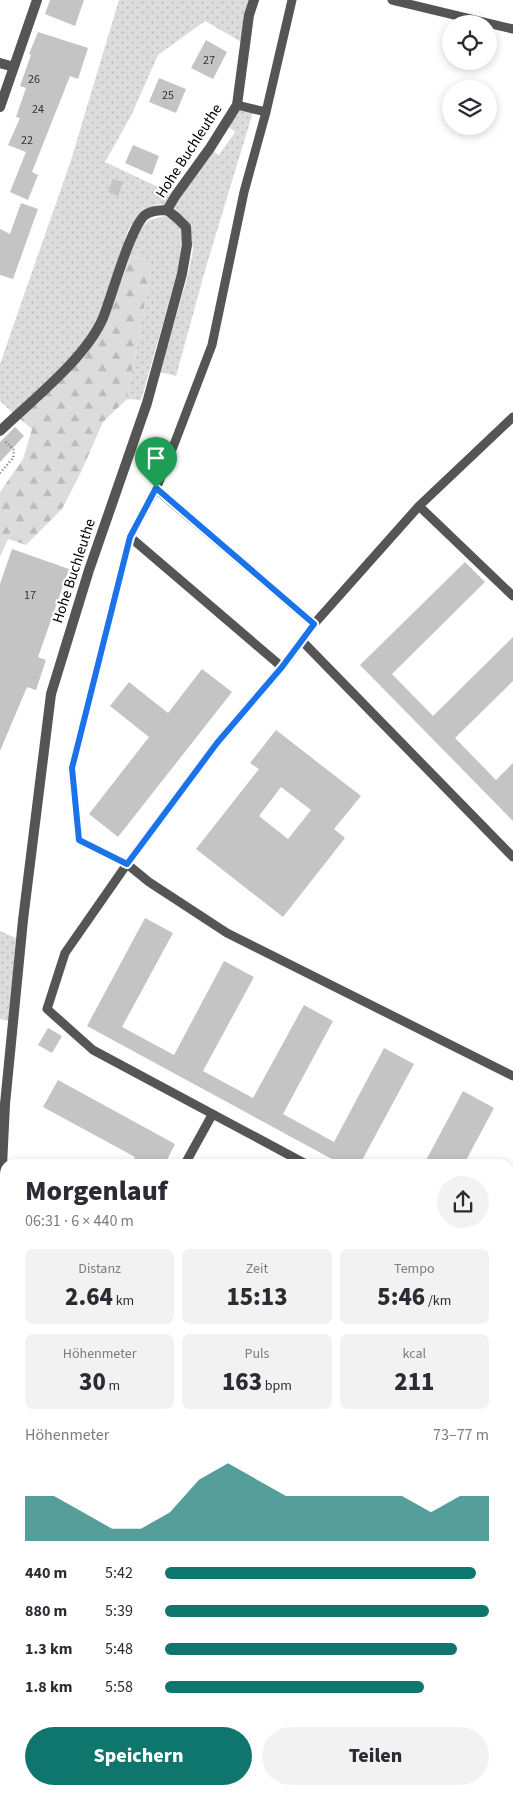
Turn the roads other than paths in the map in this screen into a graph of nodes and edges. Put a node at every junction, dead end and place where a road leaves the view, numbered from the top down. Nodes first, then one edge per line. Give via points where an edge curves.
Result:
1 (37, 0) edge
2 (254, 0) edge
3 (292, 0) edge
4 (392, 0) edge
5 (513, 28) edge
6 (0, 63) edge
7 (14, 66) junction
8 (237, 105) junction
9 (0, 106) edge
10 (266, 112) junction
11 (167, 210) junction
12 (513, 416) edge
13 (0, 431) edge
14 (156, 488) junction
15 (419, 506) junction
16 (130, 537) junction
17 (513, 596) edge
18 (314, 624) junction
19 (302, 641) junction
20 (282, 667) junction
21 (513, 857) edge
22 (127, 864) junction
23 (513, 1076) edge
24 (212, 1115) junction
25 (2, 1159) edge
26 (188, 1159) edge
27 (296, 1159) edge

1 - 7 street
2 - 8 street, Hohe Buchleuthe via 249,15
3 - 10 lane
4 - 5 lane
6 - 7 street
7 - 9 street
8 - 10 lane
8 - 11 street, Hohe Buchleuthe
10 - 14 lane via 244,192 212,345
11 - 13 street via 145,215 134,232 98,329 79,355
11 - 25 street, Hohe Buchleuthe via 186,227 187,245 182,274 147,403 89,570 51,694 23,920
12 - 15 lane
14 - 16 lane
14 - 18 lane
15 - 17 lane
15 - 18 lane
16 - 20 lane
16 - 22 lane via 72,768 79,840
18 - 19 lane
19 - 20 lane
19 - 21 lane
20 - 22 lane via 217,743
22 - 23 lane via 227,933
22 - 24 lane via 65,953 47,1009 94,1050
24 - 26 lane
24 - 27 lane

